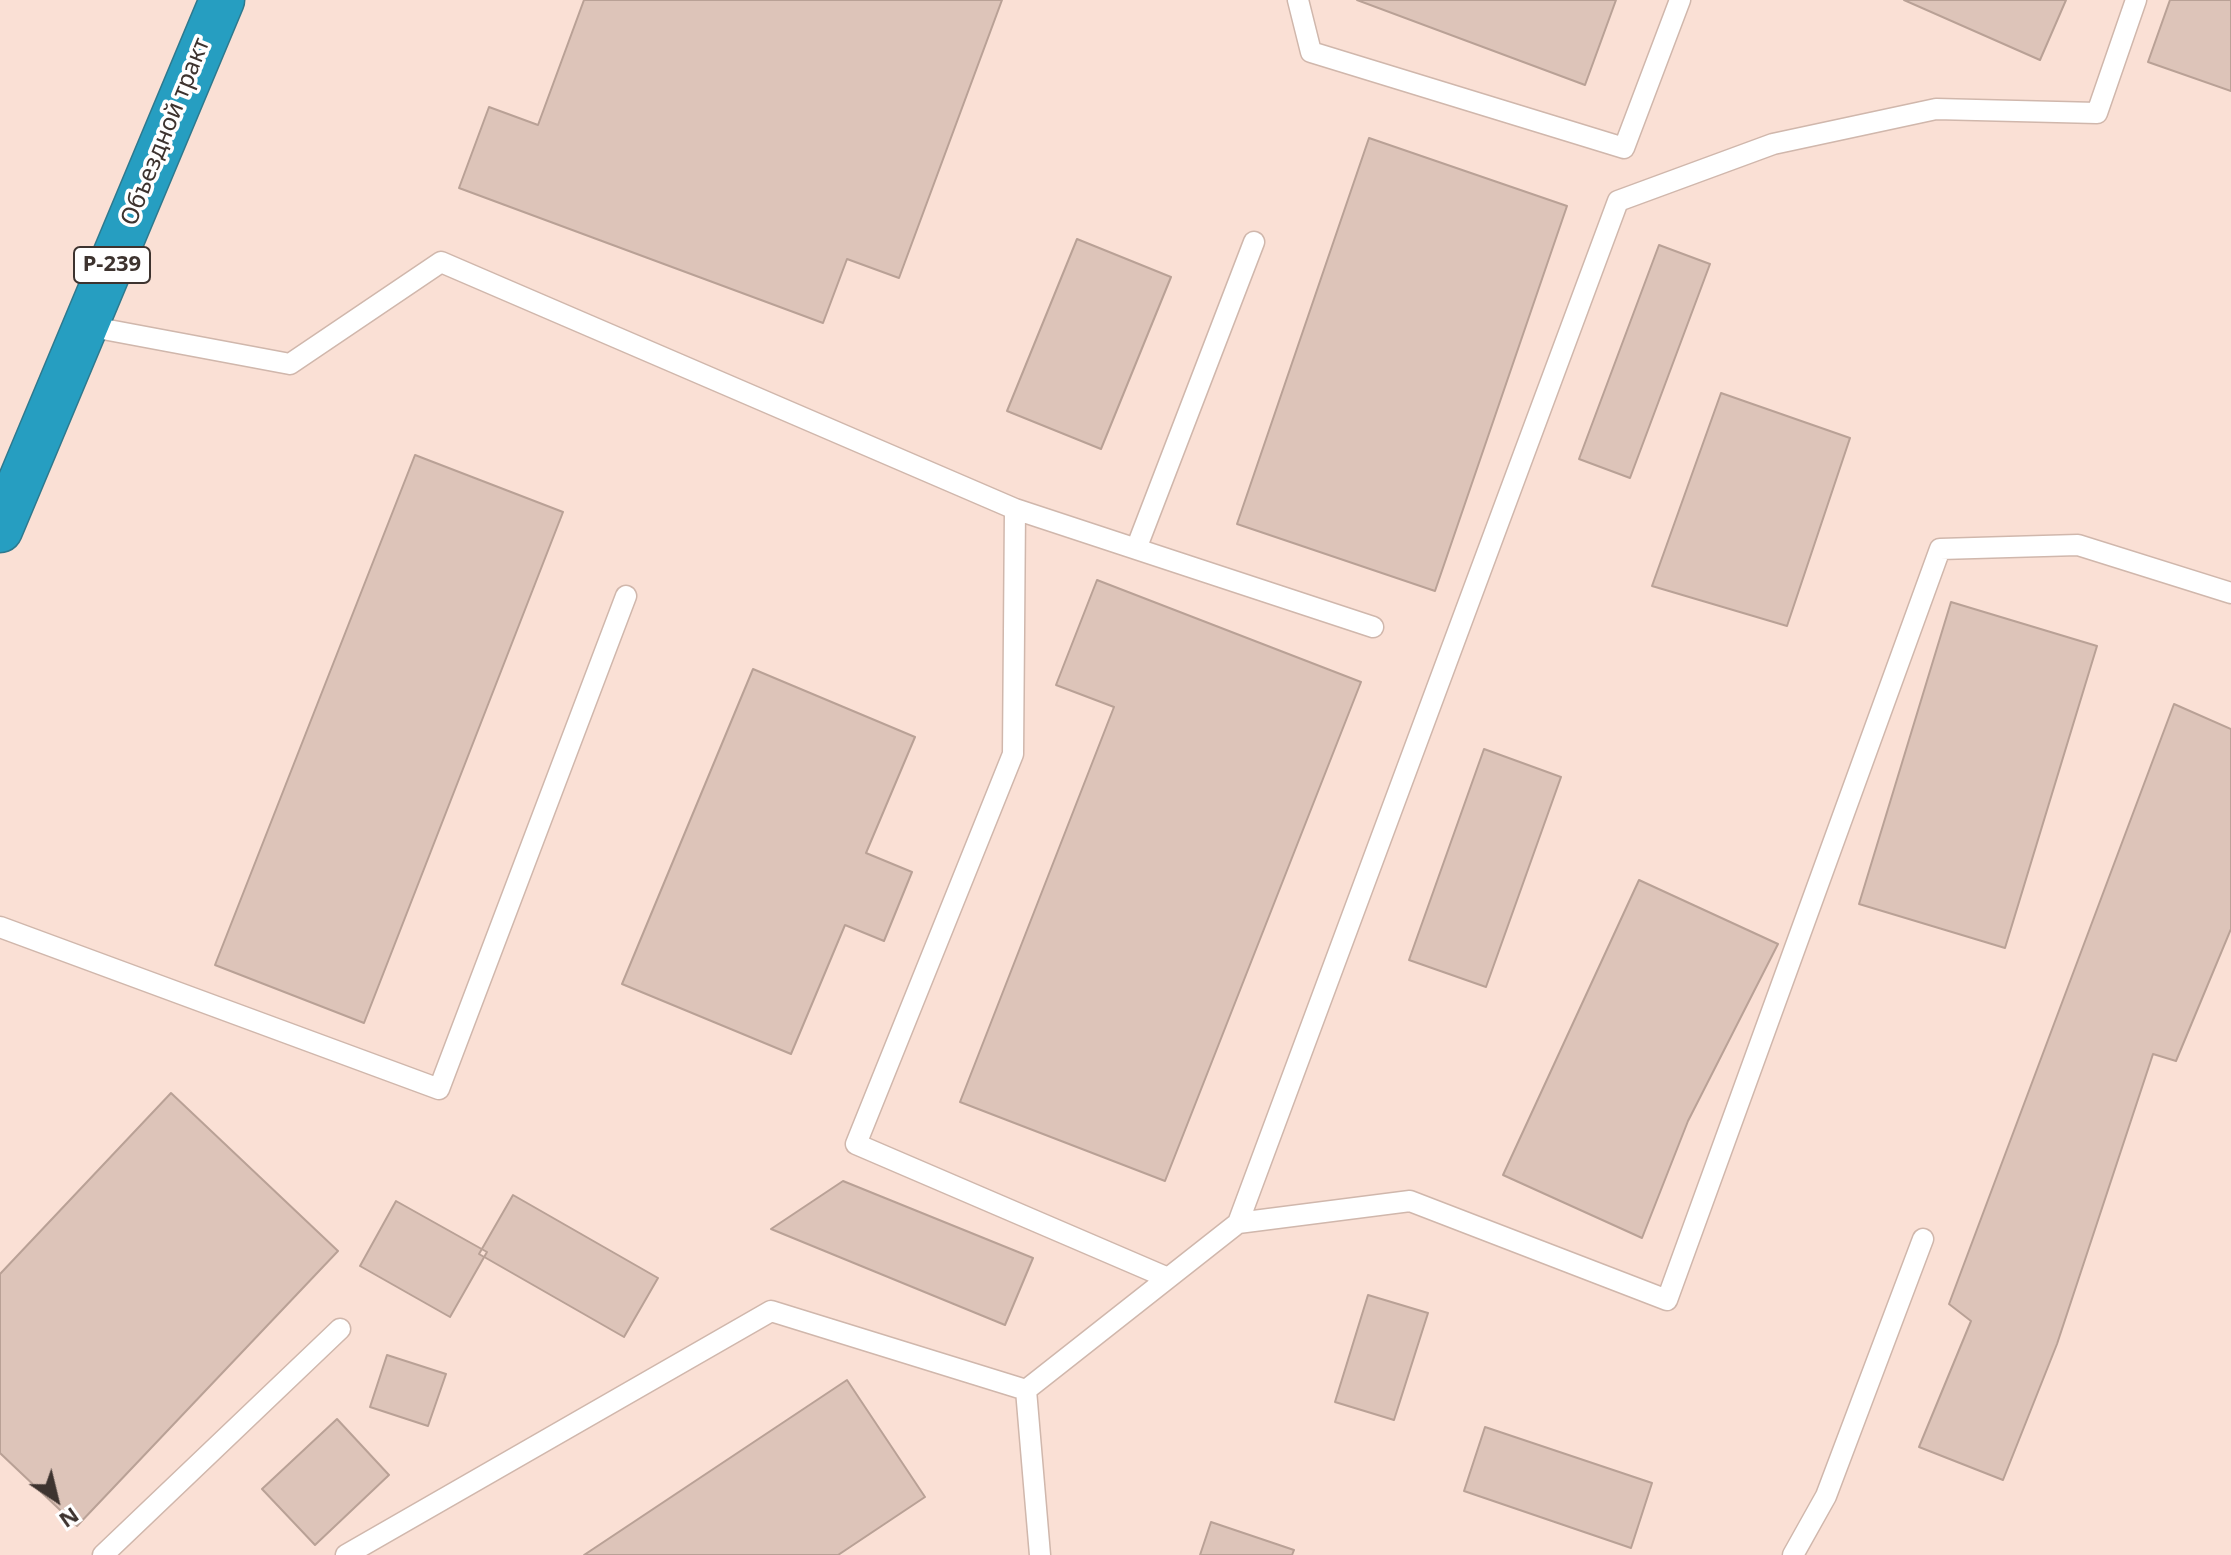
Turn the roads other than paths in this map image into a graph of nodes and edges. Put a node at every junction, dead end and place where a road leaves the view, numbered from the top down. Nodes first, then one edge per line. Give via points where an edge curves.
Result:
1 (222, 0) edge
2 (1298, 0) edge
3 (1680, 0) edge
4 (2136, 0) edge
5 (1254, 242) dead end
6 (87, 326) junction
7 (1015, 509) junction
8 (0, 530) edge
9 (1136, 549) junction
10 (2231, 593) edge
11 (626, 596) dead end
12 (1373, 627) dead end
13 (0, 927) edge
14 (1238, 1223) junction
15 (1923, 1239) dead end
16 (1168, 1278) junction
17 (340, 1329) dead end
18 (1026, 1390) junction
19 (103, 1555) edge
20 (346, 1555) edge
21 (1040, 1555) edge
22 (1793, 1555) edge

1 - 6 highway, Объездной тракт / Р-239
2 - 3 lane via 1311,52 1624,148
4 - 14 lane via 2097,113 1936,109 1773,144 1618,201
5 - 9 lane
6 - 7 lane via 290,364 441,262
6 - 8 highway, Объездной тракт / Р-239
7 - 9 lane
7 - 16 lane via 1013,754 856,1144
9 - 12 lane
10 - 14 lane via 2078,545 1940,549 1667,1300 1410,1201
11 - 13 lane via 439,1089
14 - 16 lane
15 - 22 lane via 1826,1496
16 - 18 lane
17 - 19 lane
18 - 20 lane via 771,1311
18 - 21 lane

